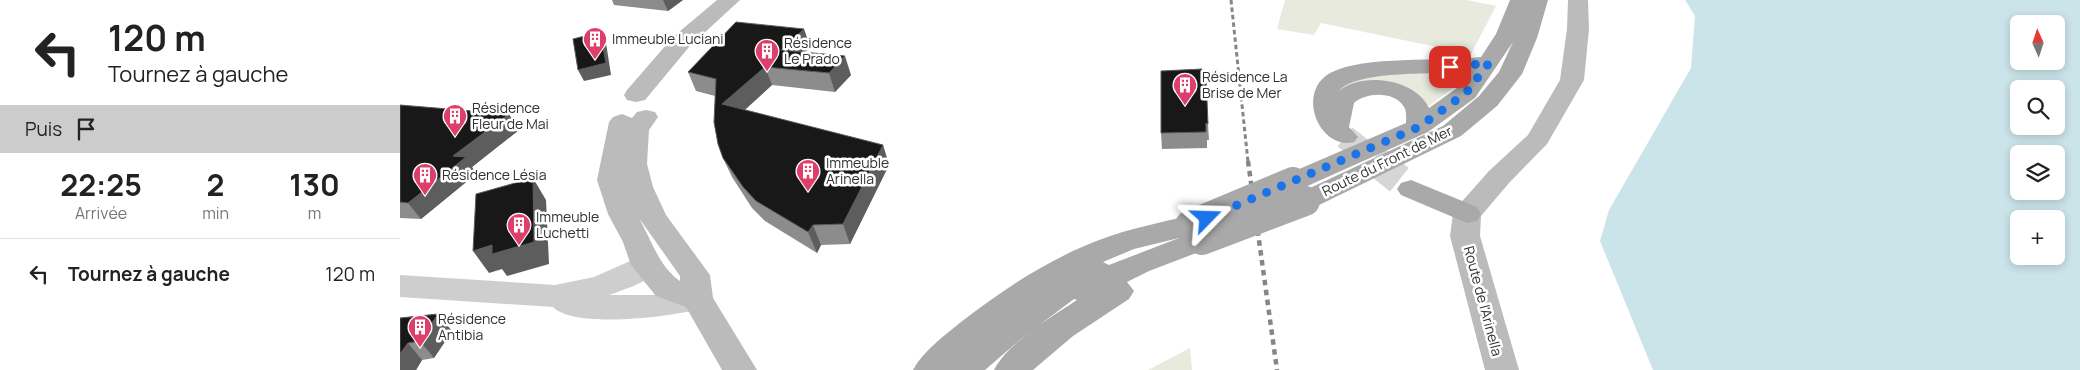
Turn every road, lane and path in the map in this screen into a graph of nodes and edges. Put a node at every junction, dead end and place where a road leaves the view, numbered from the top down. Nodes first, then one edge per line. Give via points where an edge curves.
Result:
1 (730, 0) edge
2 (1520, 0) edge
3 (1538, 0) edge
4 (1578, 0) edge
5 (1489, 63) junction
6 (646, 107) junction
7 (1419, 127) junction
8 (1411, 189) tunnel mouth
9 (1299, 192) junction
10 (1467, 214) junction
11 (1196, 232) junction
12 (646, 265) junction
13 (400, 286) edge
14 (610, 294) junction
15 (697, 299) junction
16 (740, 370) edge
17 (930, 370) edge
18 (963, 370) edge
19 (984, 370) edge
20 (1011, 370) edge
21 (1502, 370) edge

1 - 6 main road via 681,42
2 - 5 main road, Route du Front de Mer via 1507,34
3 - 9 main road, Route du Front de Mer via 1529,31 1510,74 1488,101 1452,131
4 - 10 main road via 1572,80 1538,139
5 - 7 main road, Route du Front de Mer via 1466,93
5 - 7 main road via 1345,75 1324,94 1323,108 1341,133 1339,110 1344,100 1350,94 1367,88 1395,91 1409,99 1416,105
6 - 12 main road via 611,180 622,214 638,242
6 - 15 main road via 636,129 634,164 639,187 653,218 695,275
7 - 9 main road, Route du Front de Mer
8 - 10 main road
9 - 11 main road, Route du Front de Mer, bridge
10 - 21 main road, Route de l'Arinella via 1465,236
11 - 17 main road, Route du Front de Mer via 1103,250 1043,279 958,342
11 - 18 main road, Route du Front de Mer via 1133,251 1075,283 997,338
11 - 19 main road, Route du Front de Mer via 1088,288 1004,349
11 - 20 main road, Route du Front de Mer via 1036,346
12 - 14 street
12 - 15 main road via 667,288
13 - 14 street via 554,296 575,306
14 - 15 street via 653,307
15 - 16 main road

